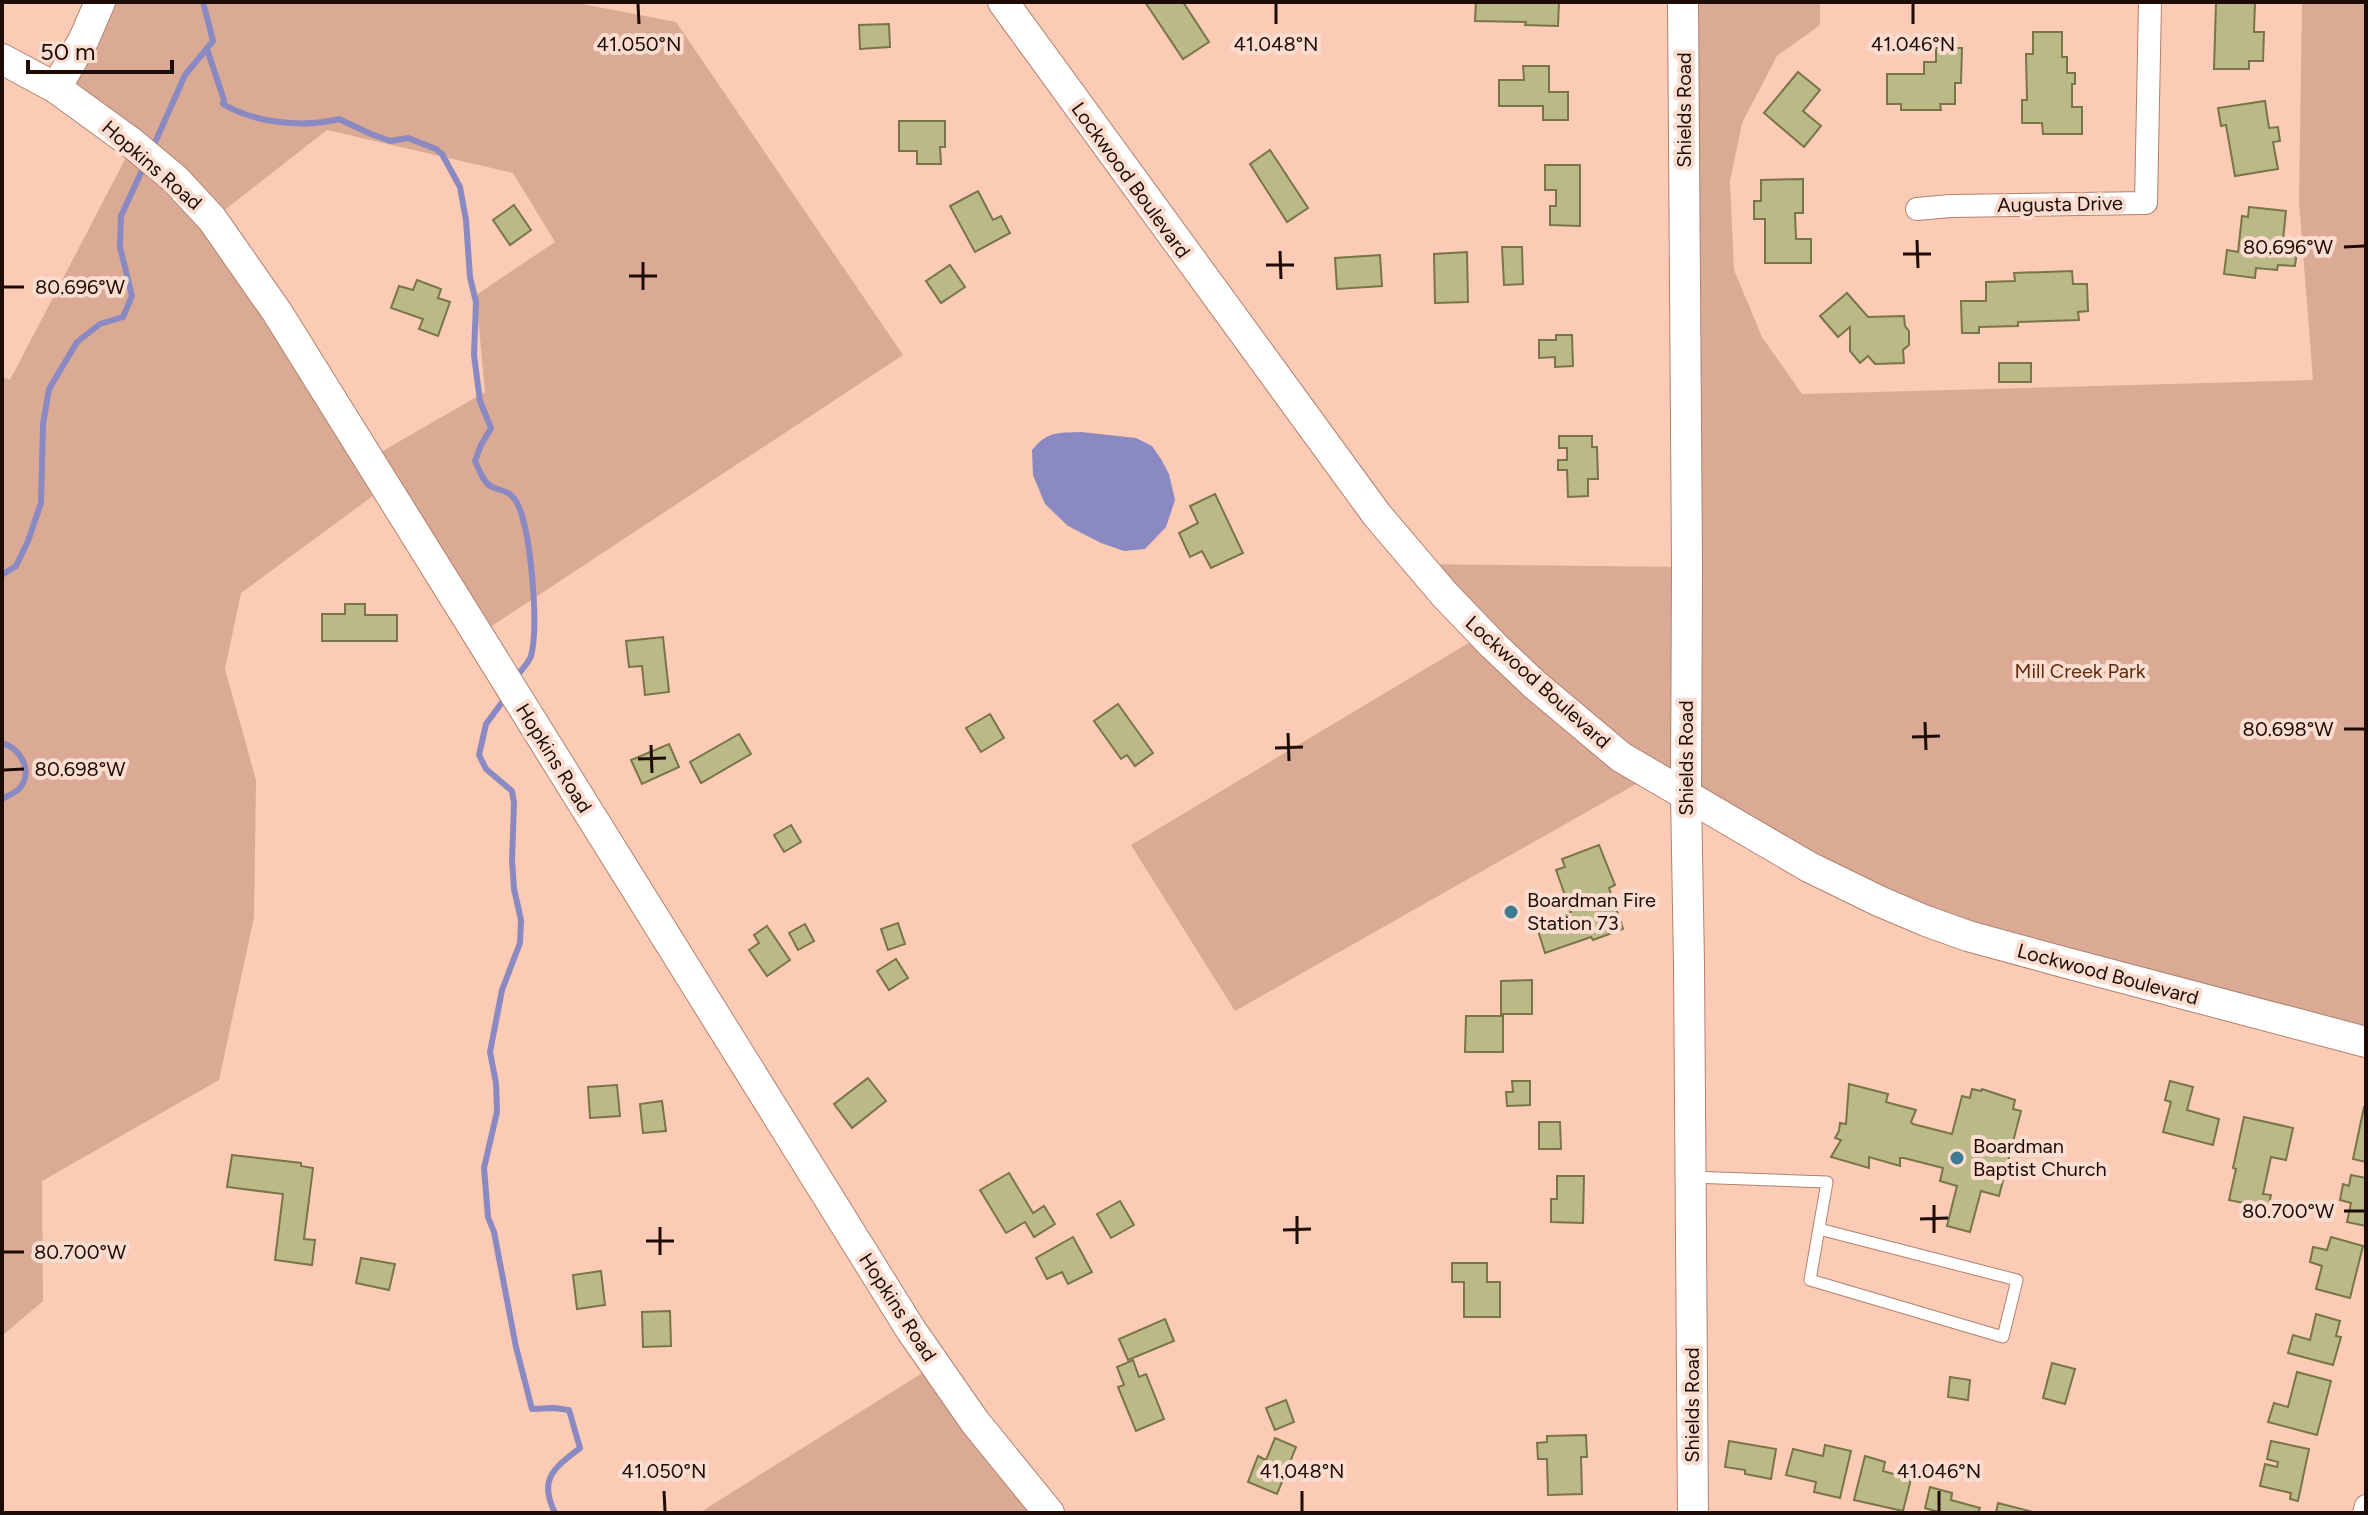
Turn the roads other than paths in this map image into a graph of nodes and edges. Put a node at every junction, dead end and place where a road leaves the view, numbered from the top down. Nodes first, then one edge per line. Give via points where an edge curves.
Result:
1 (100, 2) edge
2 (1003, 2) edge
3 (1683, 2) edge
4 (2150, 2) edge
5 (2, 59) edge
6 (56, 88) junction
7 (1917, 209) dead end
8 (1686, 795) junction
9 (2366, 1042) edge
10 (1691, 1177) junction
11 (1819, 1229) junction
12 (2366, 1506) edge
13 (1049, 1513) edge
14 (1693, 1513) edge
15 (2364, 1513) edge

1 - 6 main road
2 - 8 main road, Lockwood Boulevard via 1377,515 1445,595 1580,723 1621,757
3 - 8 main road, Shields Road
4 - 7 street, Augusta Drive via 2146,203
5 - 6 main road, Hopkins Road
6 - 13 main road, Hopkins Road via 175,179 212,219 267,296 911,1330 975,1422
8 - 9 main road, Lockwood Boulevard via 1809,867 1926,921
8 - 10 main road, Shields Road
10 - 11 lane via 1827,1182
10 - 14 main road, Shields Road
11 - 11 lane via 1810,1280 2003,1337 2017,1280
12 - 15 street

